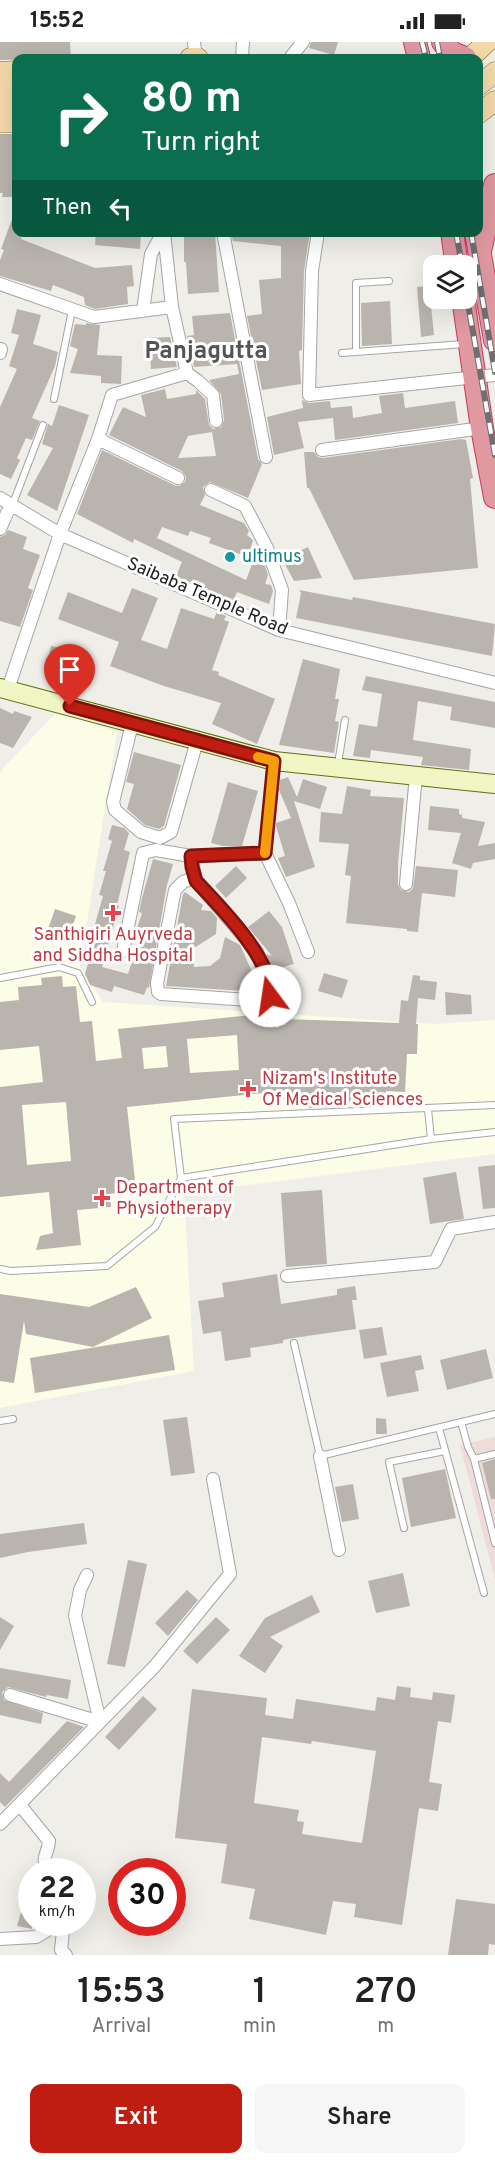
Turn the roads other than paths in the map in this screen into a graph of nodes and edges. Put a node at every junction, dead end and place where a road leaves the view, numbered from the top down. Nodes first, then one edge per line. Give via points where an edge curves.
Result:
1 (303, 42) edge
2 (441, 42) edge
3 (487, 42) edge
4 (495, 47) edge
5 (293, 54) edge
6 (455, 54) edge
7 (474, 54) edge
8 (483, 58) edge
9 (495, 72) edge
10 (483, 82) edge
11 (495, 101) edge
12 (483, 110) edge
13 (495, 185) edge
14 (483, 225) edge
15 (161, 237) edge
16 (165, 237) edge
17 (224, 237) edge
18 (317, 237) edge
19 (453, 237) edge
20 (478, 242) edge
21 (455, 255) edge
22 (389, 281) dead end
23 (0, 284) edge
24 (492, 299) edge
25 (172, 307) junction
26 (465, 309) edge
27 (72, 310) junction
28 (142, 311) junction
29 (495, 340) edge
30 (470, 344) junction
31 (356, 352) junction
32 (342, 354) dead end
33 (187, 373) junction
34 (485, 376) edge
35 (54, 399) dead end
36 (216, 421) dead end
37 (43, 425) dead end
38 (482, 428) junction
39 (98, 439) junction
40 (322, 450) dead end
41 (266, 457) dead end
42 (178, 478) dead end
43 (211, 490) dead end
44 (495, 497) edge
45 (0, 498) edge
46 (12, 506) junction
47 (0, 530) edge
48 (60, 534) junction
49 (279, 630) junction
50 (495, 683) edge
51 (4, 689) edge
52 (345, 720) dead end
53 (132, 724) junction
54 (197, 741) junction
55 (274, 761) junction
56 (337, 768) junction
57 (416, 775) junction
58 (495, 784) edge
59 (265, 853) junction
60 (191, 856) junction
61 (195, 877) junction
62 (406, 884) dead end
63 (123, 951) dead end
64 (308, 952) dead end
65 (0, 978) edge
66 (93, 1002) dead end
67 (495, 1105) edge
68 (428, 1109) junction
69 (495, 1132) edge
70 (431, 1139) junction
71 (181, 1178) junction
72 (495, 1222) edge
73 (0, 1269) edge
74 (287, 1276) dead end
75 (294, 1343) dead end
76 (495, 1414) edge
77 (13, 1419) dead end
78 (0, 1421) edge
79 (461, 1422) junction
80 (439, 1428) junction
81 (445, 1451) junction
82 (495, 1454) edge
83 (320, 1456) junction
84 (474, 1459) junction
85 (213, 1479) dead end
86 (404, 1527) dead end
87 (495, 1543) edge
88 (339, 1550) dead end
89 (87, 1575) dead end
90 (484, 1593) dead end
91 (10, 1695) dead end
92 (100, 1722) junction
93 (20, 1805) junction
94 (0, 1824) edge
95 (44, 1858) edge
96 (38, 1936) edge
97 (63, 1936) edge
98 (0, 1939) edge
99 (66, 1955) edge

1 - 5 street
2 - 6 highway
3 - 7 main road
4 - 8 main road
9 - 10 main road
11 - 12 main road
13 - 14 highway
15 - 28 street via 151,254
16 - 25 street
17 - 41 street
18 - 34 street via 312,271 309,394
19 - 21 highway
20 - 24 highway
22 - 31 lane via 356,283
23 - 27 street
24 - 29 highway
25 - 28 street
25 - 33 street
26 - 30 highway
27 - 28 street via 94,317
27 - 35 lane
30 - 31 lane
30 - 34 highway
31 - 32 lane
33 - 36 street via 213,396
33 - 39 street via 112,395
34 - 38 highway
37 - 46 lane
38 - 40 street
38 - 44 highway
39 - 42 street
39 - 48 street
43 - 49 street via 245,506 267,548 282,590
45 - 46 street, Saibaba Temple Road
46 - 47 street
46 - 48 street, Saibaba Temple Road
48 - 49 street, Saibaba Temple Road
48 - 51 street
49 - 50 street, Saibaba Temple Road
51 - 53 street
52 - 56 lane
53 - 54 street
53 - 54 street via 113,802 116,810 141,832 160,838 171,832
54 - 55 street
55 - 56 street
55 - 59 street
56 - 57 street
57 - 58 street
57 - 62 street
59 - 60 street
59 - 64 street
60 - 61 street
60 - 63 street via 156,850 143,853
61 - 61 street via 175,890 158,992 265,1001 270,989 257,952
65 - 66 lane via 59,967 78,973
67 - 68 lane
68 - 70 lane
68 - 71 lane via 174,1119
69 - 70 lane
70 - 71 lane
71 - 73 lane via 155,1227 107,1266
72 - 74 street via 451,1228 435,1262
75 - 83 lane
76 - 79 lane
77 - 78 lane
79 - 80 lane
79 - 84 lane
80 - 81 lane
80 - 83 lane
81 - 86 lane via 389,1462
81 - 90 lane
82 - 84 lane
83 - 88 street
84 - 87 lane
85 - 92 street via 230,1574 155,1666
89 - 92 street via 75,1616
91 - 92 street
92 - 93 street
93 - 94 street
93 - 95 street via 49,1841
96 - 98 street
97 - 99 street via 62,1950

